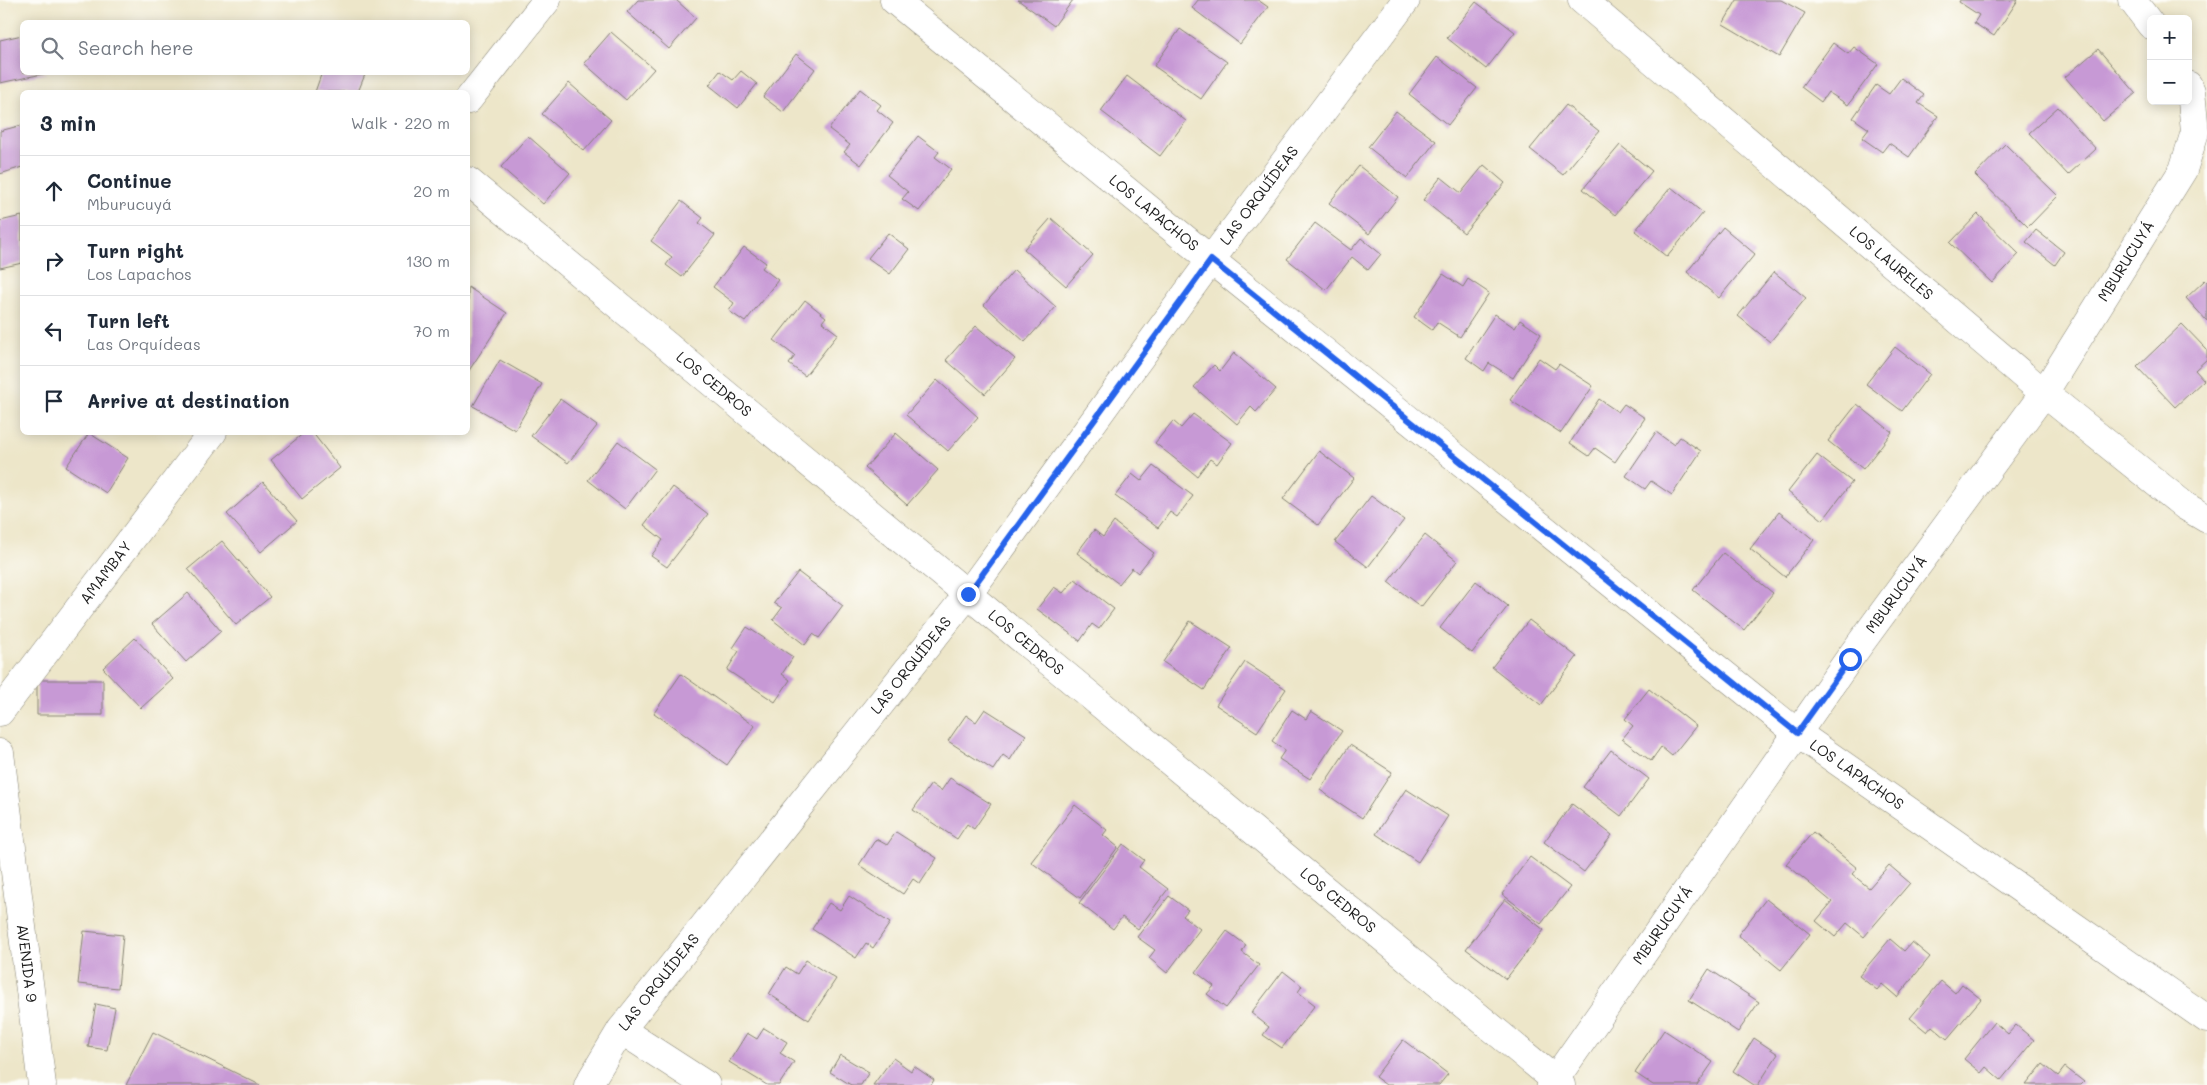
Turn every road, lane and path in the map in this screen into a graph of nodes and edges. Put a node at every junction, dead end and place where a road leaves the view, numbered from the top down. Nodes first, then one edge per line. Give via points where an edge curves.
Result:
1 (547, 0) edge
2 (894, 0) edge
3 (1406, 0) edge
4 (1582, 0) edge
5 (2132, 0) edge
6 (2147, 20) edge
7 (470, 97) edge
8 (2192, 101) edge
9 (470, 183) edge
10 (1211, 260) junction
11 (2044, 392) junction
12 (211, 435) edge
13 (2207, 518) edge
14 (968, 594) junction
15 (0, 712) edge
16 (1797, 733) junction
17 (0, 753) edge
18 (7, 871) edge
19 (2207, 1019) edge
20 (621, 1030) junction
21 (1555, 1083) edge
22 (42, 1085) edge
23 (588, 1085) edge
24 (706, 1085) edge

1 - 7 street
2 - 10 street, LOS LAPACHOS
3 - 10 street, LAS ORQUÍDEAS
4 - 11 street, LOS LAURELES
5 - 6 street
8 - 11 street, MBURUCUYÁ via 2195,132 2183,170
9 - 14 street, LOS CEDROS
10 - 14 street, LAS ORQUÍDEAS
10 - 16 street, LOS LAPACHOS
11 - 13 street, LOS LAURELES via 2184,506
11 - 16 street, MBURUCUYÁ
12 - 15 street, AMAMBAY
14 - 20 street, LAS ORQUÍDEAS
14 - 21 street, LOS CEDROS
16 - 19 street, LOS LAPACHOS
16 - 21 street, MBURUCUYÁ
17 - 18 street, AVENIDA 9
18 - 22 street, AVENIDA 9
20 - 23 street, LAS ORQUÍDEAS
20 - 24 street

